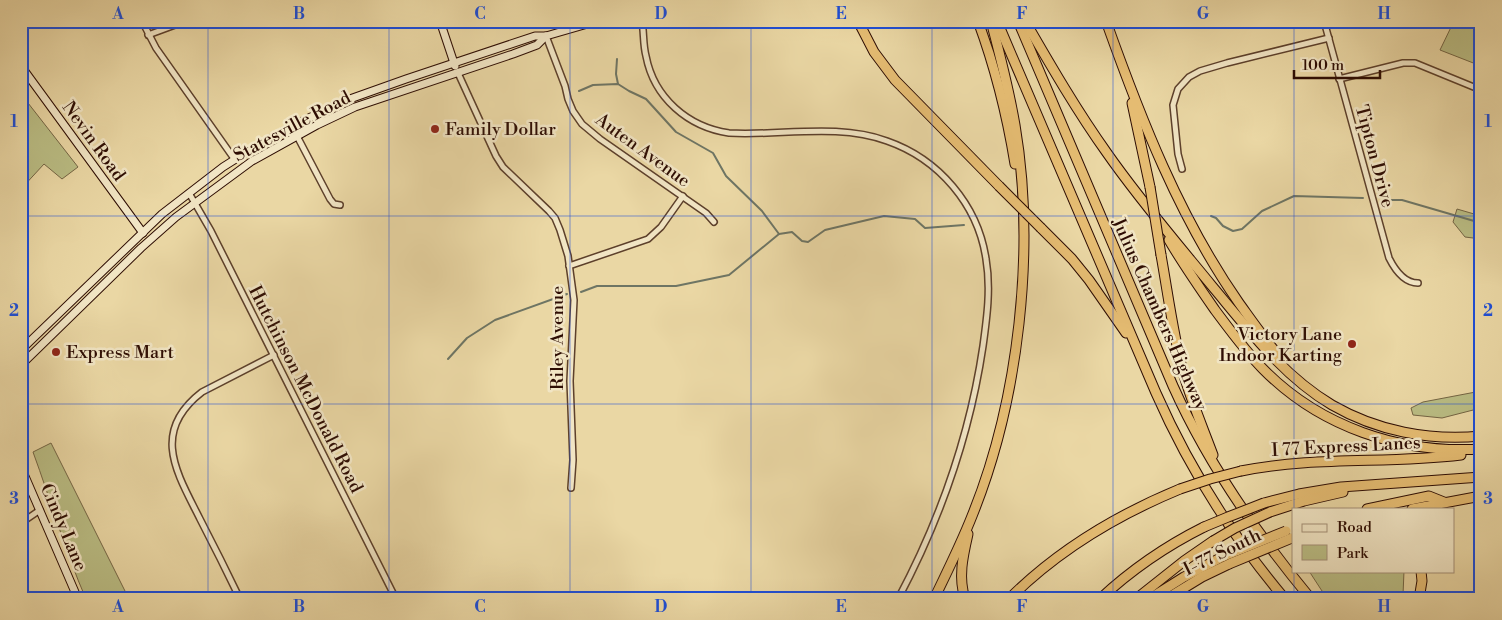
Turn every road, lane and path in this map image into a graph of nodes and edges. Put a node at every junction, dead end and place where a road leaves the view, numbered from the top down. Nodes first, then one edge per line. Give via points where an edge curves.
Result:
1 (142, 21) edge
2 (186, 21) edge
3 (440, 21) edge
4 (598, 21) edge
5 (642, 21) edge
6 (858, 21) edge
7 (978, 21) edge
8 (991, 21) edge
9 (997, 21) edge
10 (1018, 21) edge
11 (1025, 21) edge
12 (1106, 21) edge
13 (1324, 21) edge
14 (148, 35) junction
15 (546, 36) junction
16 (1328, 38) junction
17 (454, 63) junction
18 (21, 66) edge
19 (1124, 72) junction
20 (458, 73) junction
21 (1340, 78) junction
22 (1481, 90) edge
23 (297, 136) junction
24 (235, 160) junction
25 (1182, 169) dead end
26 (189, 193) junction
27 (683, 196) junction
28 (195, 202) junction
29 (340, 205) dead end
30 (1150, 210) junction
31 (714, 222) dead end
32 (1023, 229) junction
33 (143, 232) junction
34 (569, 266) junction
35 (1418, 283) dead end
36 (21, 350) edge
37 (1138, 352) junction
38 (274, 355) junction
39 (21, 365) edge
40 (1321, 398) junction
41 (1481, 436) edge
42 (1481, 451) edge
43 (21, 468) edge
44 (1481, 477) edge
45 (1222, 479) junction
46 (1388, 483) junction
47 (571, 488) dead end
48 (1481, 496) edge
49 (1444, 502) junction
50 (1372, 508) edge
51 (1417, 508) edge
52 (40, 510) junction
53 (972, 517) junction
54 (21, 523) edge
55 (1290, 529) edge
56 (1292, 538) edge
57 (1227, 560) junction
58 (1421, 572) edge
59 (78, 599) edge
60 (240, 599) edge
61 (396, 599) edge
62 (898, 599) edge
63 (934, 599) edge
64 (965, 599) edge
65 (1009, 599) edge
66 (1100, 599) edge
67 (1136, 599) edge
68 (1149, 599) edge
69 (1166, 599) edge
70 (1285, 599) edge
71 (1311, 599) edge
72 (1419, 599) edge

1 - 14 street
2 - 14 street
3 - 17 main road
4 - 15 main road, Statesville Road
5 - 62 street via 646,57 655,82 668,102 688,119 712,130 729,133 839,132 886,140 908,150 938,171 962,197 978,228 986,257 988,287 977,382 950,482 927,540
6 - 37 highway, bridge via 874,52 895,80 1072,259
7 - 32 highway via 1005,111
8 - 32 highway via 1015,125 1021,167
9 - 37 highway, Julius Chambers Highway
10 - 45 highway, Julius Chambers Highway via 1172,386
11 - 30 highway via 1085,121
12 - 19 highway
13 - 16 street, Tipton Drive
14 - 24 street
15 - 17 main road, Statesville Road via 535,36
15 - 20 main road, Statesville Road via 537,44
15 - 27 street, Auten Avenue via 568,99 582,124
16 - 21 street, Tipton Drive
16 - 25 street via 1227,63 1189,76 1178,89 1173,104
17 - 20 main road
17 - 24 main road, Statesville Road via 347,100 296,124
18 - 33 main road, Nevin Road
19 - 40 highway via 1170,183 1212,262 1266,339
19 - 45 highway, bridge via 1150,187 1183,370
20 - 23 main road, Statesville Road via 355,107
20 - 34 street, Riley Avenue via 503,167 555,218
21 - 22 street via 1415,63
21 - 35 street, Tipton Drive via 1389,258 1406,280
23 - 28 main road, Statesville Road via 252,161
23 - 29 street via 330,199
24 - 26 main road, Statesville Road
26 - 28 street, Hutchinson McDonald Road
26 - 33 main road, Statesville Road
27 - 31 street, Auten Avenue
27 - 34 street via 661,227 648,239
28 - 38 street, Hutchinson McDonald Road
28 - 39 main road, Statesville Road via 141,248
30 - 40 highway via 1266,350
30 - 42 highway via 1235,337 1263,369 1294,396 1333,420 1385,440 1431,449
32 - 53 highway via 1022,292 1012,375 998,437
33 - 36 main road, Statesville Road
34 - 47 street, Riley Avenue via 574,300 570,381
37 - 70 highway, Julius Chambers Highway via 1205,489
38 - 60 street via 194,398 179,418 173,437 172,452 178,475
38 - 61 street, Hutchinson McDonald Road
40 - 41 highway via 1354,416 1399,432 1444,438
42 - 65 highway, I 77 Express Lanes, bridge via 1430,458 1298,462 1210,479 1126,514 1086,537 1050,562
43 - 52 main road, Cindy Lane
44 - 46 highway
45 - 71 highway, Julius Chambers Highway via 1261,536
46 - 66 highway, bridge via 1294,495 1228,517 1178,541 1144,563
46 - 67 highway, bridge via 1315,498 1246,522 1179,564
48 - 49 highway
49 - 50 highway via 1429,496
49 - 51 highway
52 - 54 street
52 - 59 main road, Cindy Lane
53 - 63 highway
53 - 64 highway via 963,555
55 - 57 highway, bridge
56 - 57 highway, I-77 South, bridge
57 - 68 highway via 1184,577
57 - 69 highway, I-77 South
58 - 72 highway

